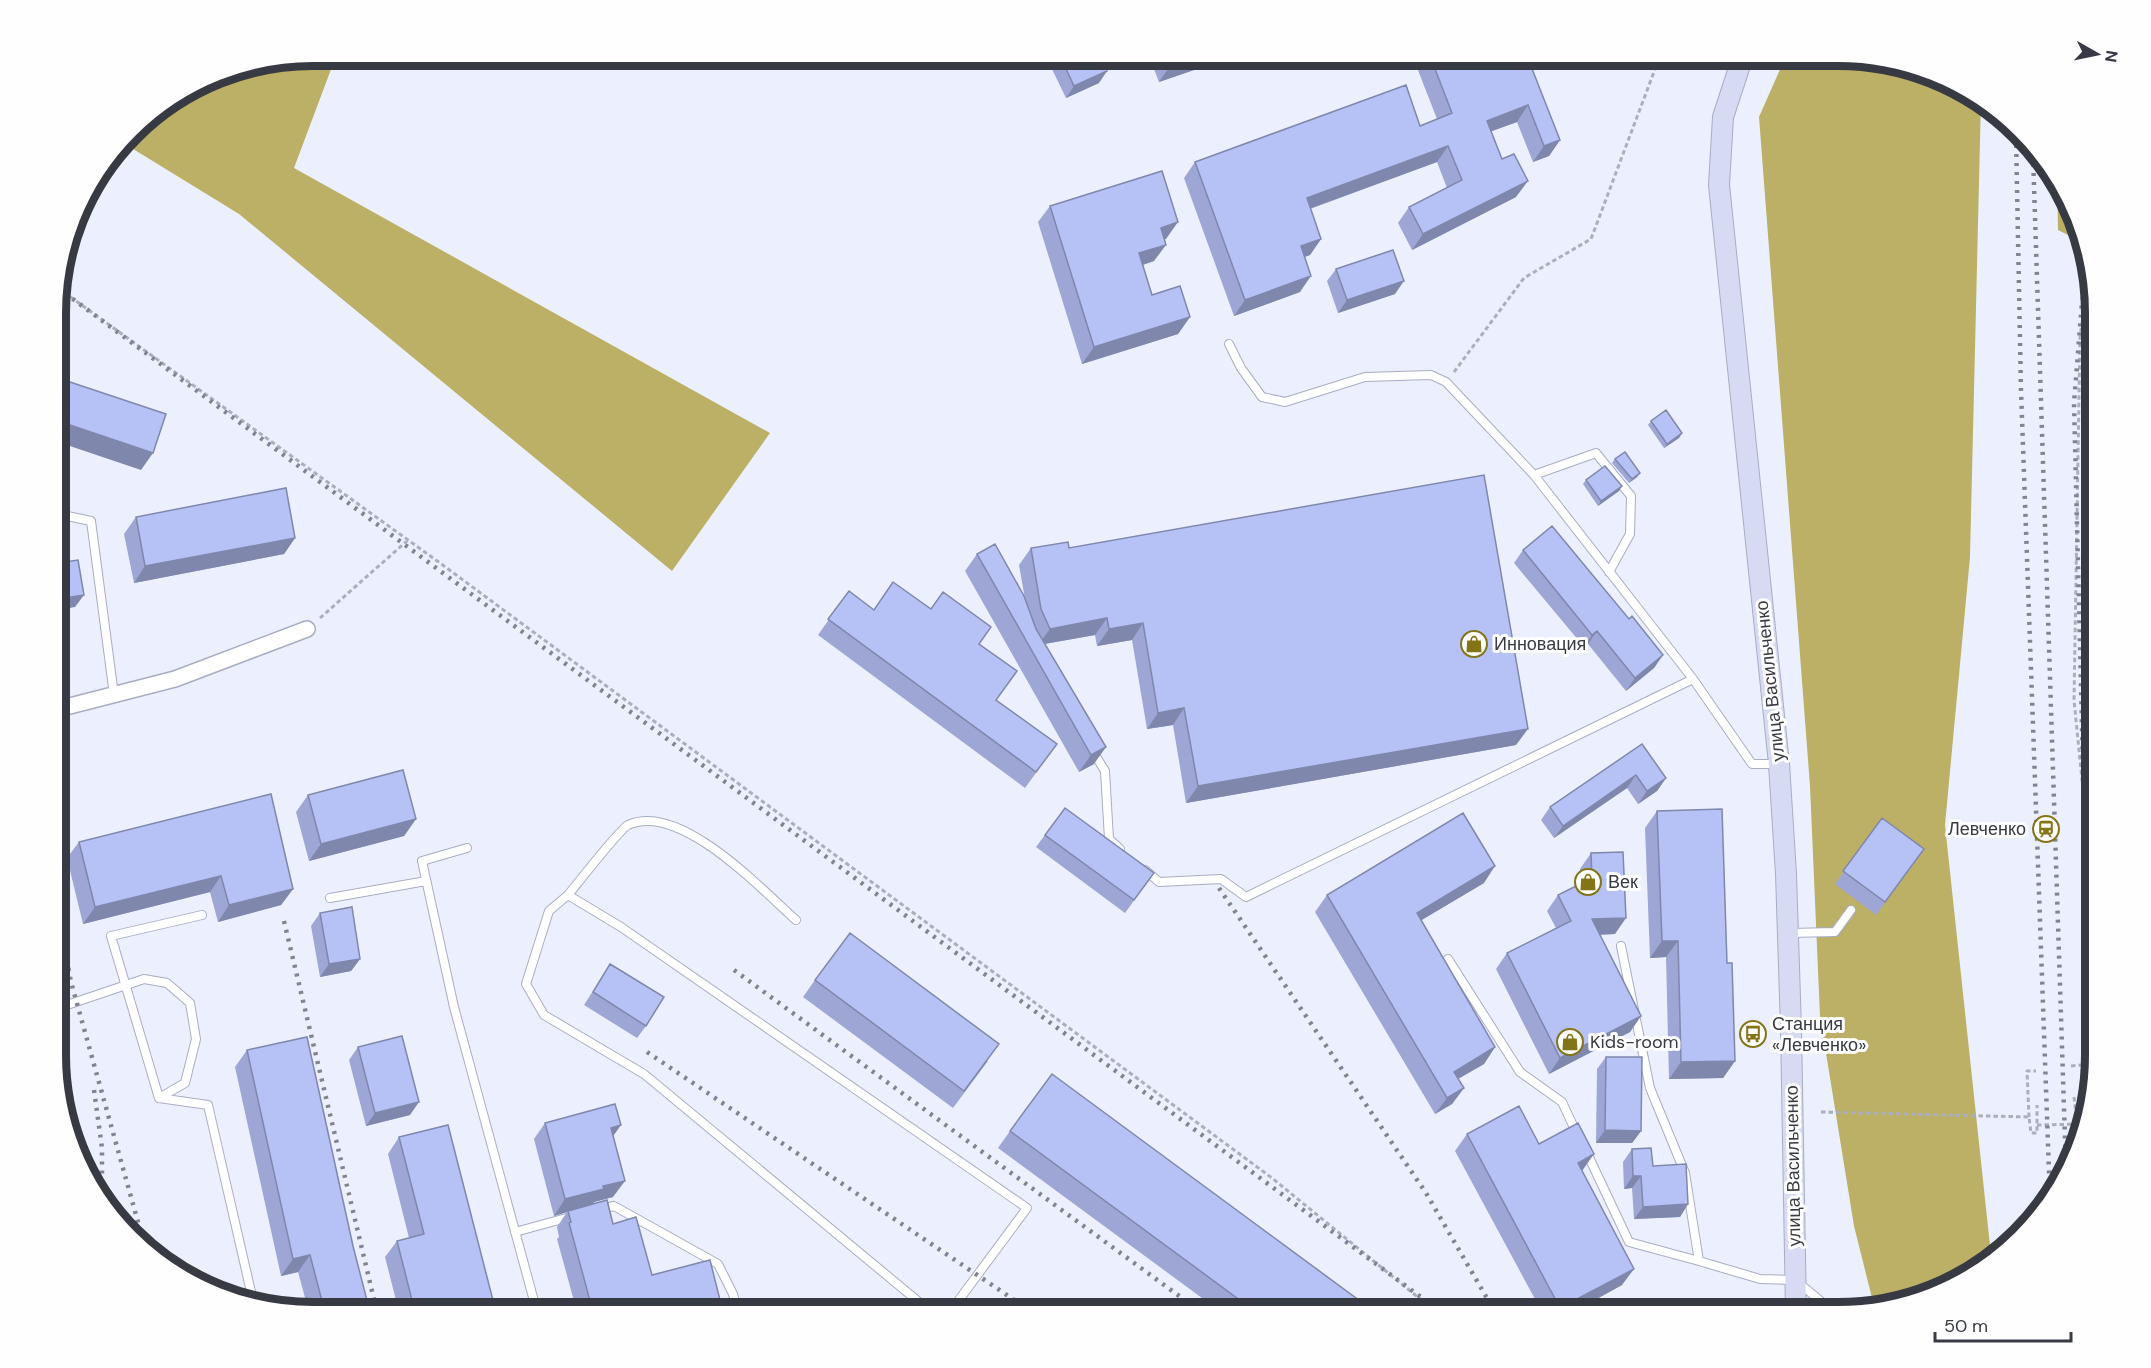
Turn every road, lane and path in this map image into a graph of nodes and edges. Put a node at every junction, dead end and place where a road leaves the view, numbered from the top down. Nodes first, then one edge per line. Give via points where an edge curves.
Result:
1 (1656, 66) edge
2 (1740, 66) edge
3 (67, 295) edge
4 (2085, 306) edge
5 (1229, 344) dead end
6 (1446, 382) junction
7 (1534, 475) junction
8 (66, 516) edge
9 (408, 540) junction
10 (1609, 572) junction
11 (308, 629) joint
12 (1693, 679) junction
13 (114, 695) junction
14 (66, 708) edge
15 (1088, 743) edge
16 (1779, 764) junction
17 (2085, 810) edge
18 (466, 848) dead end
19 (1125, 854) edge
20 (1134, 861) edge
21 (426, 881) junction
22 (568, 895) junction
23 (330, 898) dead end
24 (1851, 910) dead end
25 (202, 915) dead end
26 (796, 920) dead end
27 (1787, 933) junction
28 (1622, 946) dead end
29 (1448, 959) dead end
30 (127, 985) junction
31 (66, 1005) edge
32 (2071, 1066) dead end
33 (2036, 1071) dead end
34 (2083, 1088) edge
35 (2074, 1097) dead end
36 (159, 1098) junction
37 (2037, 1105) dead end
38 (1821, 1112) dead end
39 (2029, 1117) junction
40 (2077, 1120) edge
41 (2075, 1124) edge
42 (2037, 1125) junction
43 (588, 1212) edge
44 (579, 1214) edge
45 (515, 1232) junction
46 (1698, 1261) junction
47 (1795, 1280) junction
48 (252, 1294) edge
49 (534, 1302) edge
50 (735, 1302) edge
51 (919, 1302) edge
52 (957, 1302) edge
53 (1424, 1302) edge
54 (1796, 1302) edge
55 (1822, 1302) edge

1 - 6 path via 1591,239 1524,278
2 - 16 main road, улица Васильченко via 1723,117 1719,185
3 - 9 path
4 - 17 path via 2080,337 2074,700
5 - 6 lane via 1262,397 1285,402 1365,377 1431,375
6 - 7 lane
7 - 10 lane
7 - 10 lane via 1596,453 1631,496 1630,534
8 - 13 lane via 91,521
9 - 11 path
9 - 53 path via 1272,1178
10 - 12 lane
11 - 13 street via 175,679
12 - 16 lane via 1752,764
12 - 20 lane via 1246,897 1221,879 1159,882
13 - 14 street
15 - 19 lane via 1105,771 1108,839
16 - 27 main road, улица Васильченко
18 - 21 lane via 422,861
21 - 23 lane
21 - 45 lane via 454,1007
22 - 26 lane via 627,826 650,820 696,836
22 - 51 lane via 549,911 526,984 544,1015 644,1074
22 - 52 lane via 621,927 1027,1208
24 - 27 lane via 1835,932
25 - 30 lane via 111,936
27 - 47 main road, улица Васильченко
28 - 46 lane via 1650,1088 1685,1173
29 - 46 lane via 1520,1072 1562,1102 1629,1242
30 - 31 lane
30 - 36 lane
30 - 36 lane via 144,979 167,983 190,1003 196,1039 185,1083
32 - 34 path via 2082,1065
33 - 39 path via 2027,1071
35 - 40 path
36 - 48 lane via 208,1105
37 - 42 path
38 - 39 path
39 - 42 path via 2031,1133 2037,1133
41 - 42 path
43 - 50 lane via 614,1206 718,1264
44 - 45 lane
45 - 49 lane
46 - 47 lane via 1760,1279
47 - 54 main road, улица Васильченко
47 - 55 lane

